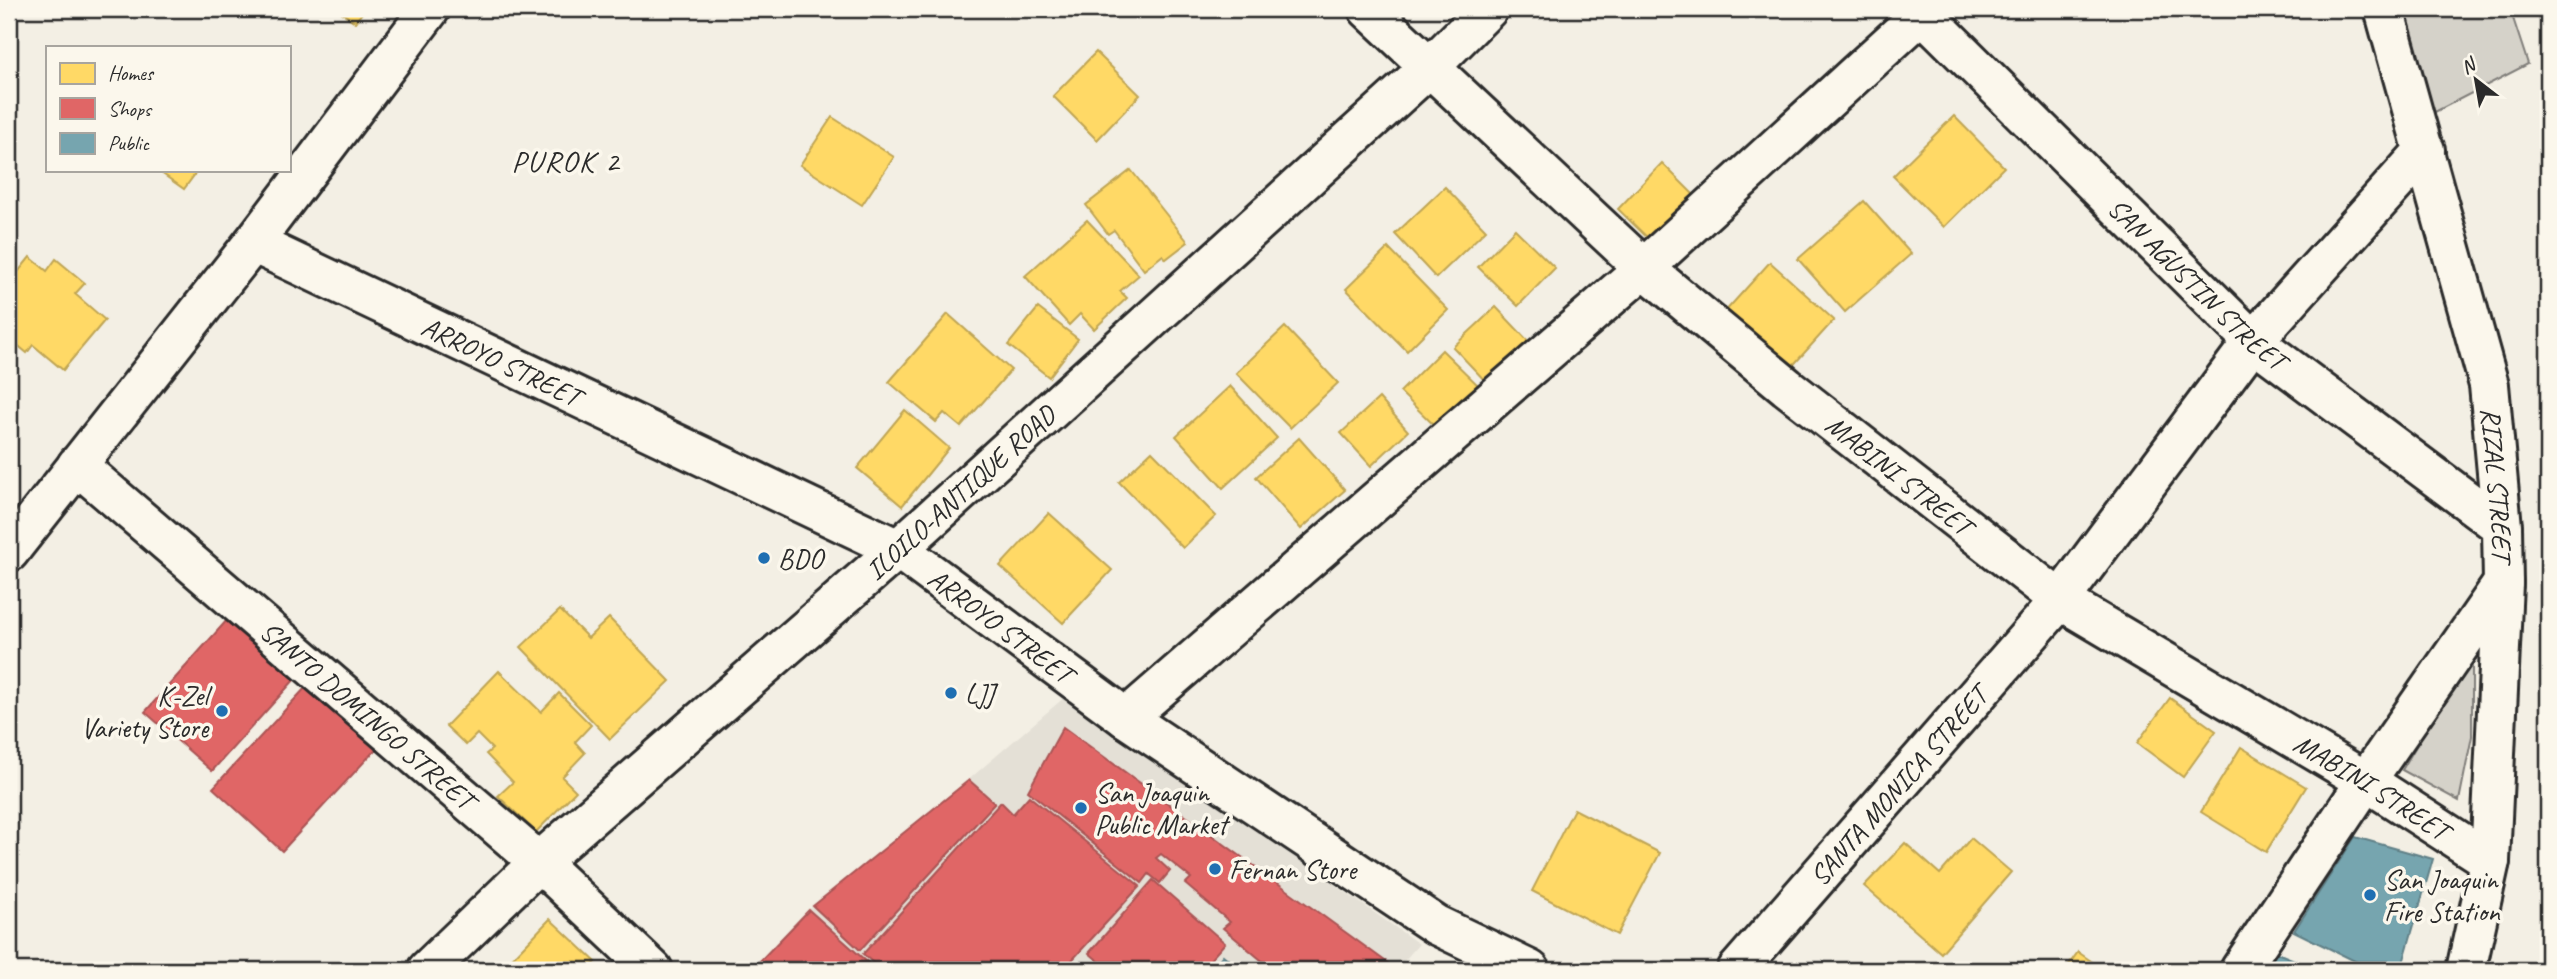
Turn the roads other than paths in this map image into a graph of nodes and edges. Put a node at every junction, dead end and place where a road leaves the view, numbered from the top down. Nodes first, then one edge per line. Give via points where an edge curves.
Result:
1 (430, 9) edge
2 (1368, 9) edge
3 (1488, 9) edge
4 (2384, 9) edge
5 (1923, 10) edge
6 (1431, 66) junction
7 (2425, 149) junction
8 (253, 243) junction
9 (1644, 268) junction
10 (2253, 341) junction
11 (77, 465) junction
12 (2502, 527) junction
13 (898, 550) junction
14 (9, 552) edge
15 (2503, 583) junction
16 (2060, 600) junction
17 (1126, 718) junction
18 (2366, 781) junction
19 (2490, 861) junction
20 (539, 862) junction
21 (428, 970) edge
22 (653, 970) edge
23 (1530, 970) edge
24 (1737, 970) edge
25 (2240, 970) edge
26 (2466, 970) edge

1 - 8 street
2 - 6 street, MABINI STREET
3 - 6 street, ILOILO-ANTIQUE ROAD
4 - 7 street, RIZAL STREET
5 - 9 street
5 - 10 street, SAN AGUSTIN STREET
6 - 9 street, MABINI STREET
6 - 13 street, ILOILO-ANTIQUE ROAD
7 - 10 street, SANTA MONICA STREET
7 - 12 street, RIZAL STREET via 2489,385
8 - 11 street
8 - 13 street, ARROYO STREET
9 - 16 street, MABINI STREET via 1787,387
9 - 17 street
10 - 12 street, SAN AGUSTIN STREET
10 - 16 street, SANTA MONICA STREET
11 - 14 street
11 - 20 street, SANTO DOMINGO STREET
12 - 15 street, RIZAL STREET
13 - 17 street, ARROYO STREET
13 - 20 street, ILOILO-ANTIQUE ROAD
15 - 18 street
15 - 19 street, RIZAL STREET
16 - 18 street, MABINI STREET
16 - 24 street, SANTA MONICA STREET
17 - 23 street, ARROYO STREET via 1436,926
18 - 19 street, MABINI STREET
18 - 25 street
19 - 26 street, RIZAL STREET
20 - 21 street, ILOILO-ANTIQUE ROAD
20 - 22 street, SANTO DOMINGO STREET

